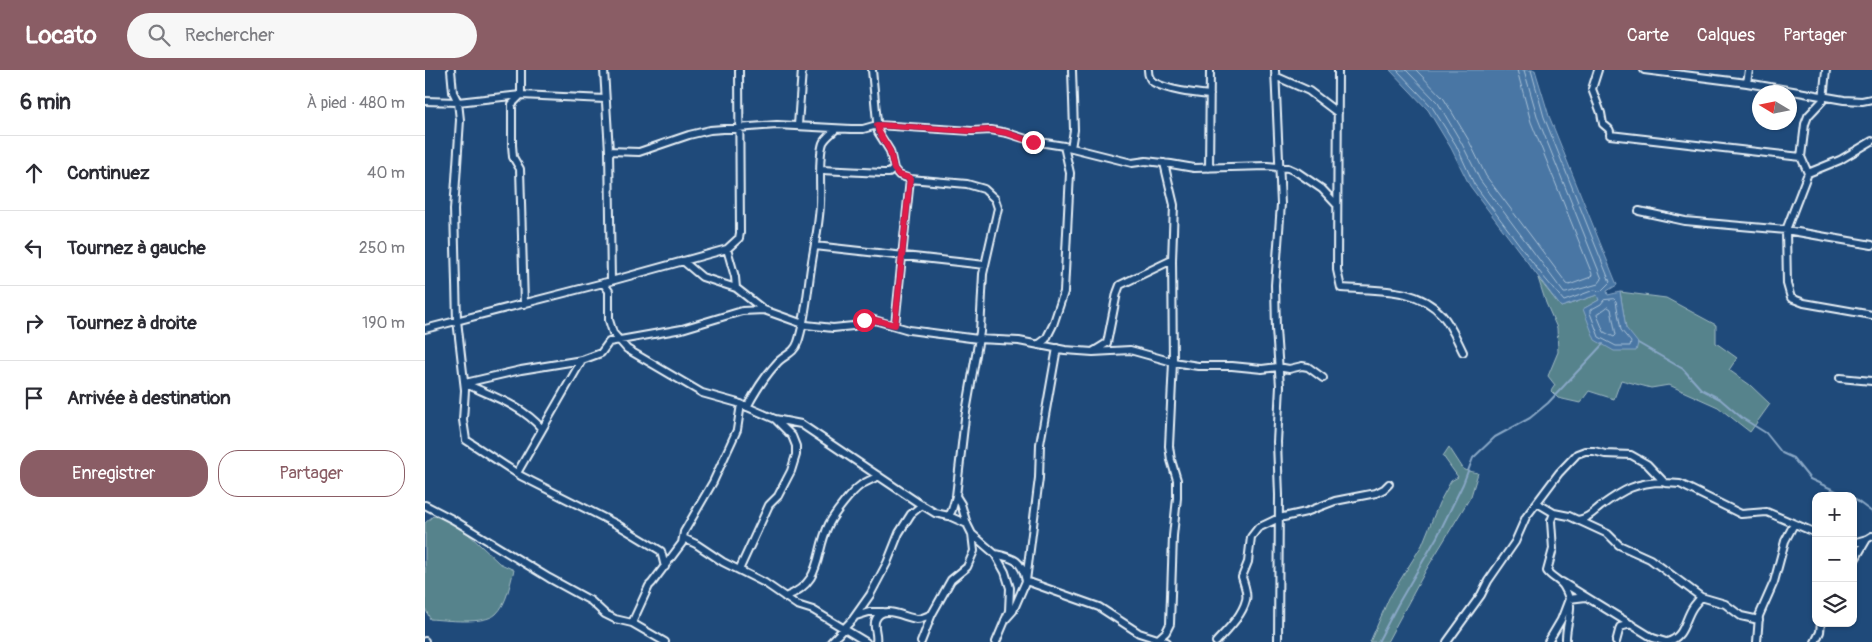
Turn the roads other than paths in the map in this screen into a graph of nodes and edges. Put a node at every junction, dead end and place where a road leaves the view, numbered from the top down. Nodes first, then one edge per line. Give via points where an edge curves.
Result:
1 (451, 70) edge
2 (521, 70) edge
3 (604, 70) edge
4 (739, 70) edge
5 (801, 70) edge
6 (872, 70) edge
7 (1072, 70) edge
8 (1148, 70) edge
9 (1210, 70) edge
10 (1338, 70) edge
11 (1598, 70) edge
12 (1644, 70) edge
13 (1749, 70) edge
14 (1826, 70) edge
15 (1275, 73) edge
16 (1747, 83) junction
17 (521, 95) junction
18 (1210, 95) junction
19 (1823, 96) junction
20 (605, 99) junction
21 (1872, 99) edge
22 (425, 101) edge
23 (459, 102) junction
24 (1338, 113) junction
25 (798, 125) junction
26 (877, 125) junction
27 (739, 129) junction
28 (836, 129) junction
29 (1872, 141) edge
30 (1067, 147) junction
31 (609, 151) junction
32 (1801, 157) junction
33 (1164, 163) junction
34 (1279, 167) junction
35 (1209, 168) junction
36 (894, 169) junction
37 (821, 170) junction
38 (1808, 172) junction
39 (910, 178) junction
40 (1337, 205) junction
41 (1639, 211) dead end
42 (1786, 230) junction
43 (1872, 245) edge
44 (815, 246) junction
45 (727, 249) junction
46 (902, 256) junction
47 (1172, 260) junction
48 (683, 261) junction
49 (985, 265) junction
50 (611, 281) junction
51 (603, 283) junction
52 (736, 288) junction
53 (524, 304) junction
54 (764, 310) junction
55 (1872, 315) edge
56 (457, 320) junction
57 (802, 324) junction
58 (895, 325) junction
59 (425, 329) edge
60 (978, 338) junction
61 (618, 340) junction
62 (1038, 345) junction
63 (1057, 348) junction
64 (1093, 352) junction
65 (1463, 352) dead end
66 (582, 360) junction
67 (1173, 362) junction
68 (1278, 367) junction
69 (1323, 378) dead end
70 (1840, 378) dead end
71 (1872, 381) edge
72 (465, 383) junction
73 (744, 406) junction
74 (775, 419) junction
75 (542, 429) junction
76 (517, 473) junction
77 (879, 476) junction
78 (1665, 482) junction
79 (1389, 484) dead end
80 (956, 496) junction
81 (1537, 503) junction
82 (425, 505) edge
83 (922, 505) junction
84 (1554, 513) junction
85 (949, 516) junction
86 (1279, 518) junction
87 (1578, 520) junction
88 (967, 524) junction
89 (1795, 524) junction
90 (1812, 531) edge
91 (972, 534) junction
92 (1870, 537) edge
93 (683, 538) junction
94 (1857, 542) edge
95 (995, 554) junction
96 (1857, 557) edge
97 (665, 567) junction
98 (739, 570) junction
99 (1026, 580) junction
100 (1558, 580) junction
101 (785, 597) junction
102 (1587, 597) junction
103 (1701, 598) junction
104 (1569, 599) junction
105 (885, 612) junction
106 (932, 614) junction
107 (856, 616) junction
108 (1005, 620) junction
109 (1759, 620) junction
110 (632, 623) junction
111 (1631, 624) junction
112 (1821, 627) edge
113 (844, 629) junction
114 (1157, 640) edge
115 (665, 642) edge
116 (831, 642) edge
117 (866, 642) edge
118 (875, 642) edge
119 (921, 642) edge
120 (996, 642) edge
121 (1167, 642) edge
122 (1216, 642) edge
123 (1277, 642) edge
124 (1447, 642) edge
125 (1548, 642) edge
126 (1566, 642) edge
127 (1616, 642) edge
128 (1667, 642) edge
129 (1757, 642) edge
130 (1815, 642) edge

1 - 23 street via 453,92
2 - 17 street
3 - 20 street
4 - 27 street
5 - 25 street
6 - 26 street
7 - 30 street via 1074,130
8 - 18 street via 1154,83
9 - 18 street
10 - 24 street
11 - 32 street via 1593,94 1603,124 1611,135
12 - 16 street
13 - 16 street
14 - 19 street
15 - 24 street via 1309,91
15 - 34 street
16 - 19 street
17 - 20 street
17 - 23 street
17 - 53 street via 512,104 511,127 513,157 520,170
18 - 35 street
19 - 21 street via 1851,101
19 - 32 street via 1805,120
20 - 31 street
22 - 23 street
23 - 56 street via 454,210
24 - 40 street
25 - 27 street
25 - 28 street
26 - 28 street via 863,129
26 - 30 street via 991,130 1033,142
26 - 36 street via 890,151
27 - 31 street via 710,130 639,152
27 - 45 street via 740,233
28 - 37 street via 823,142
29 - 38 street via 1841,160
30 - 33 street via 1120,161
30 - 62 street via 1070,173 1064,292 1050,332
31 - 50 street
32 - 38 street
33 - 35 street
33 - 47 street via 1174,205
34 - 35 street
34 - 40 street via 1297,172 1322,189
34 - 68 street via 1281,204 1275,285
36 - 37 street via 889,173
36 - 39 street via 899,175
37 - 44 street
38 - 42 street
39 - 46 street
39 - 49 street via 967,184 984,189 995,199 998,208
40 - 65 street via 1337,270 1341,288 1390,291 1423,300 1444,316
41 - 42 street via 1685,221
42 - 43 street
42 - 55 street via 1787,284 1791,298
44 - 46 street
44 - 57 street
45 - 48 street
45 - 52 street
46 - 49 street
46 - 58 street
47 - 64 street via 1120,285 1107,343
47 - 67 street
48 - 50 street
48 - 52 street via 702,277
49 - 60 street
50 - 51 street
51 - 53 street
51 - 61 street via 609,291 609,320
52 - 54 street
53 - 56 street
54 - 57 street
54 - 61 street via 742,311 682,329
56 - 59 street
56 - 72 street
57 - 58 street via 846,327 871,319
57 - 73 street via 791,354 779,360
58 - 60 street via 909,330
60 - 62 street
60 - 80 street
61 - 66 street via 609,342 601,353
61 - 73 street via 627,349 702,393
62 - 63 street
63 - 64 street
63 - 99 street via 1039,444 1039,478
64 - 67 street via 1130,350
66 - 72 street
66 - 75 street
67 - 68 street via 1198,366
67 - 114 street via 1169,446 1177,480 1177,498 1170,624
68 - 69 street via 1308,367
68 - 86 street
70 - 71 street
72 - 75 street via 518,408
72 - 76 street via 463,420 466,440
73 - 74 street
73 - 93 street via 731,445
74 - 77 street via 801,424
74 - 98 street via 792,436 796,455 791,471 778,496 769,505
75 - 76 street
76 - 97 street via 661,551
77 - 83 street
77 - 101 street via 860,485 834,516 822,542 812,578 794,594
78 - 81 street via 1647,464 1631,455 1585,451 1577,454 1559,473
78 - 87 street via 1647,482 1627,489 1589,518
78 - 89 street via 1680,484 1741,514 1767,512
79 - 86 street via 1376,493
80 - 85 street
80 - 88 street
81 - 84 street
81 - 124 street via 1481,595
82 - 110 street via 591,601 605,614
83 - 85 street via 935,513
83 - 107 street via 911,514 899,533 887,563
84 - 87 street
84 - 100 street via 1551,522 1553,549 1547,570
85 - 88 street
86 - 122 street via 1258,528 1251,537 1248,562 1242,577 1246,600 1236,620
86 - 123 street
87 - 103 street via 1650,559
88 - 91 street
89 - 90 street
89 - 109 street via 1785,541
91 - 95 street
91 - 106 street via 974,551 967,567 951,580
92 - 94 street
92 - 96 street
93 - 97 street
93 - 98 street
95 - 99 street via 1010,557 1023,568
95 - 108 street via 1010,588 1009,612
97 - 110 street via 649,586
98 - 101 street
99 - 108 street via 1013,611
99 - 114 street via 1099,607 1139,633
100 - 102 street
100 - 104 street
101 - 113 street
102 - 104 street
102 - 111 street
103 - 109 street via 1725,604 1741,616
103 - 128 street via 1675,640
104 - 125 street
104 - 126 street via 1572,608
105 - 106 street via 916,619
105 - 107 street
105 - 118 street via 876,617
106 - 119 street
107 - 113 street
108 - 120 street
109 - 129 street
110 - 115 street
111 - 127 street via 1620,627
111 - 128 street via 1653,638
112 - 130 street
113 - 116 street
113 - 117 street
114 - 121 street

